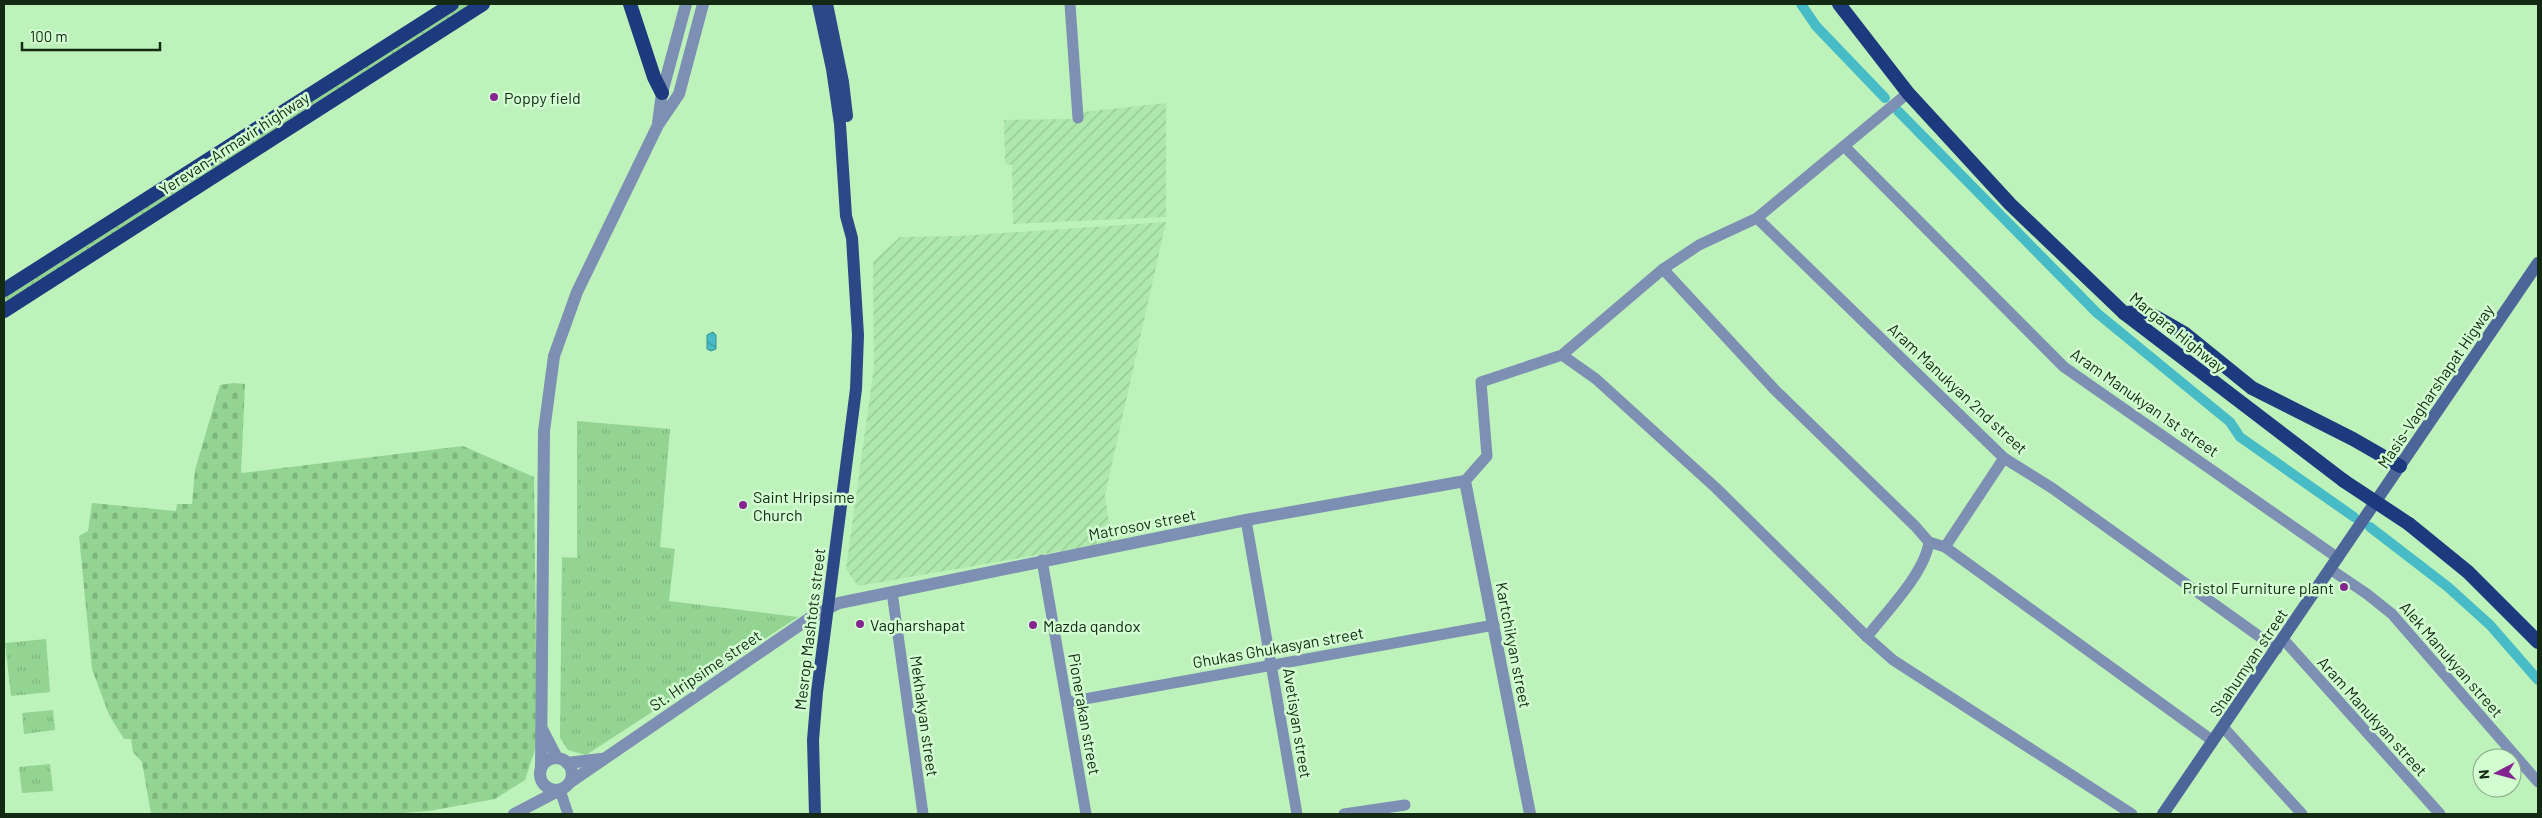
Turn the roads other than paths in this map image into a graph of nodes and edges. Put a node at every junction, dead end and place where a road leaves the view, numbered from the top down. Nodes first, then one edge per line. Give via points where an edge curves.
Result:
1 (452, 4) edge
2 (483, 4) edge
3 (630, 4) edge
4 (686, 4) edge
5 (703, 4) edge
6 (818, 4) edge
7 (827, 4) edge
8 (1070, 4) edge
9 (1839, 4) edge
10 (662, 93) junction
11 (1908, 94) junction
12 (1078, 118) dead end
13 (658, 125) junction
14 (1844, 146) junction
15 (1757, 218) junction
16 (852, 238) junction
17 (2538, 263) edge
18 (1663, 269) junction
19 (4, 290) edge
20 (4, 311) edge
21 (2124, 313) junction
22 (1562, 355) junction
23 (2004, 458) junction
24 (2400, 466) junction
25 (1465, 481) junction
26 (1246, 520) junction
27 (2359, 527) joint
28 (1929, 542) junction
29 (1944, 547) junction
30 (2338, 558) junction
31 (1042, 560) junction
32 (2330, 570) junction
33 (892, 592) junction
34 (828, 609) junction
35 (1494, 625) junction
36 (1867, 637) junction
37 (2538, 642) edge
38 (2280, 644) junction
39 (1272, 664) junction
40 (1068, 702) junction
41 (540, 725) junction
42 (2223, 727) junction
43 (2213, 741) junction
44 (601, 759) junction
45 (562, 760) junction
46 (540, 771) junction
47 (2538, 782) edge
48 (565, 786) junction
49 (1405, 805) dead end
50 (527, 806) junction
51 (514, 814) edge
52 (568, 814) edge
53 (816, 814) edge
54 (922, 814) edge
55 (1086, 814) edge
56 (1297, 814) edge
57 (1344, 814) edge
58 (1530, 814) edge
59 (2132, 814) edge
60 (2163, 814) edge
61 (2302, 814) edge
62 (2440, 814) edge

1 - 19 highway, Yerevan-Armavir highway
2 - 20 highway, Yerevan-Armavir highway
3 - 10 highway
4 - 10 street
5 - 13 street via 679,94
6 - 16 main road via 834,78 846,216
7 - 16 main road via 848,121 854,221
8 - 12 street
9 - 11 highway, Margara Highway
10 - 13 street
11 - 14 street
11 - 21 highway, Margara Highway via 2010,204
13 - 41 street via 577,292 554,356 544,431
14 - 15 street
14 - 30 street, Aram Manukyan 1st street via 2064,367
15 - 18 street via 1699,245
15 - 23 street, Aram Manukyan 2nd street
16 - 34 main road, Mesrop Mashtots street via 858,335 856,389
17 - 24 main road, Masis-Vagharshapat Higway
18 - 22 street
18 - 28 street via 1775,390
21 - 24 highway via 2147,312 2166,322 2252,388
21 - 37 highway, Margara Highway, bridge via 2344,481 2408,524 2468,572
22 - 25 street via 1481,382 1487,456
22 - 36 street via 1596,379 1716,488
23 - 29 street
23 - 38 street, Aram Manukyan 2nd street
24 - 27 main road, Masis-Vagharshapat Higway
25 - 26 street, Matrosov street
25 - 35 street, Kartchikyan street
26 - 31 street, Matrosov street
26 - 39 street, Avetisyan street
27 - 30 main road, Shahumyan street
28 - 29 street
28 - 36 street via 1928,553 1909,583
29 - 43 street
30 - 32 main road, Shahumyan street
31 - 33 street, Matrosov street
31 - 40 street, Pionerakan street
32 - 38 main road, Shahumyan street
32 - 47 street, Alek Manukyan street via 2392,614
33 - 34 street, Matrosov street via 839,603
33 - 54 street, Mekhakyan street
34 - 44 street, St. Hripsime street
34 - 53 main road, Mesrop Mashtots street via 813,740
35 - 39 street, Ghukas Ghukasyan street
35 - 58 street, Kartchikyan street
36 - 59 street via 1893,660
38 - 42 main road, Shahumyan street
38 - 62 street, Aram Manukyan street
39 - 40 street, Ghukas Ghukasyan street
39 - 56 street, Avetisyan street
40 - 55 street, Pionerakan street
41 - 45 street
41 - 46 street
42 - 43 main road, Shahumyan street
42 - 61 street
43 - 60 main road, Shahumyan street
44 - 45 street
44 - 48 street, St. Hripsime street
45 - 46 street via 547,761
45 - 48 street via 572,772
46 - 48 street via 545,786
46 - 50 street
48 - 50 street, St. Hripsime street
48 - 52 street
49 - 57 street
50 - 51 street, St. Hripsime street

